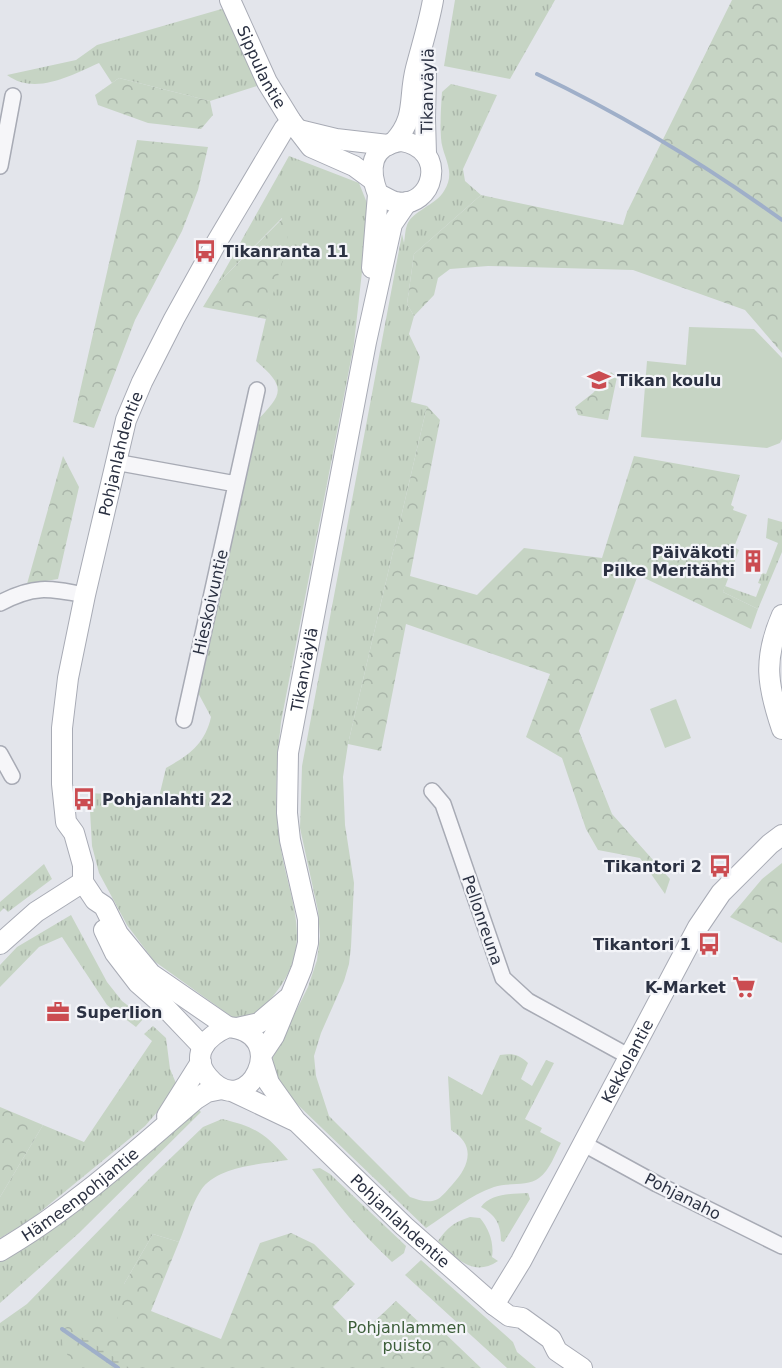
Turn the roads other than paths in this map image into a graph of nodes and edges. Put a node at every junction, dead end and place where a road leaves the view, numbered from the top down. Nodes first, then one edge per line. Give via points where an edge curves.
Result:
1 (230, 0) edge
2 (433, 0) edge
3 (428, 27) junction
4 (13, 96) dead end
5 (295, 126) junction
6 (391, 144) junction
7 (426, 154) junction
8 (0, 166) edge
9 (376, 187) junction
10 (407, 202) junction
11 (366, 342) junction
12 (257, 390) dead end
13 (115, 462) junction
14 (236, 484) junction
15 (85, 595) junction
16 (0, 603) edge
17 (782, 615) edge
18 (184, 720) dead end
19 (782, 729) edge
20 (0, 754) edge
21 (12, 776) dead end
22 (432, 791) dead end
23 (782, 835) edge
24 (82, 881) junction
25 (95, 900) junction
26 (0, 944) edge
27 (289, 997) junction
28 (232, 1028) junction
29 (202, 1055) junction
30 (630, 1057) junction
31 (262, 1058) junction
32 (228, 1090) junction
33 (296, 1122) junction
34 (155, 1134) junction
35 (584, 1144) junction
36 (782, 1246) edge
37 (0, 1251) edge
38 (501, 1311) junction
39 (582, 1368) edge

1 - 5 main road, Sippulantie via 267,82
2 - 3 main road, Tikanväylä
3 - 6 main road, Tikanväylä via 415,70 409,120 404,132
3 - 7 main road, Tikanväylä
4 - 8 street
5 - 6 main road via 336,140
5 - 9 main road, Sippulantie via 311,147 354,166
5 - 13 main road, Pohjanlahdentie via 284,129 156,354 126,420
6 - 7 main road via 412,143
6 - 9 main road via 376,155 372,164
7 - 10 main road via 432,173 428,186
9 - 10 main road via 396,202
9 - 11 main road, Tikanväylä
10 - 11 main road, Tikanväylä via 392,224
11 - 27 main road, Tikanväylä via 288,753 290,840 308,919 302,968
12 - 14 street, Hieskoivuntie
13 - 14 street
13 - 15 main road, Pohjanlahdentie
14 - 18 street, Hieskoivuntie
15 - 16 street via 43,589 21,592
15 - 24 main road, Pohjanlahdentie via 62,728 66,822 74,833 83,865
17 - 19 main road via 768,657 769,682
20 - 21 street
22 - 30 street, Pellonreuna via 443,804 503,978 528,1001
23 - 30 main road, Kekkolantie via 721,893 698,927
24 - 25 main road, Pohjanlahdentie
24 - 26 main road via 36,912
25 - 28 main road, Pohjanlahdentie via 104,906 118,934 151,974
25 - 29 main road, Pohjanlahdentie via 94,911 116,953
27 - 28 main road, Tikanväylä via 259,1023
27 - 31 main road, Tikanväylä
28 - 29 main road via 212,1035
28 - 31 main road via 256,1042
29 - 32 main road via 208,1078
29 - 34 main road, Hämeenpohjantie
30 - 35 main road, Kekkolantie
31 - 32 main road via 252,1081
31 - 33 main road, Pohjanlahdentie via 269,1083
32 - 33 main road, Pohjanlahdentie
32 - 34 main road, Hämeenpohjantie via 207,1092
33 - 38 main road, Pohjanlahdentie via 404,1226
34 - 37 main road, Hämeenpohjantie via 31,1233
35 - 36 street, Pohjanaho
35 - 38 main road, Kekkolantie via 517,1269
38 - 39 main road, Pohjanlahdentie via 522,1318

